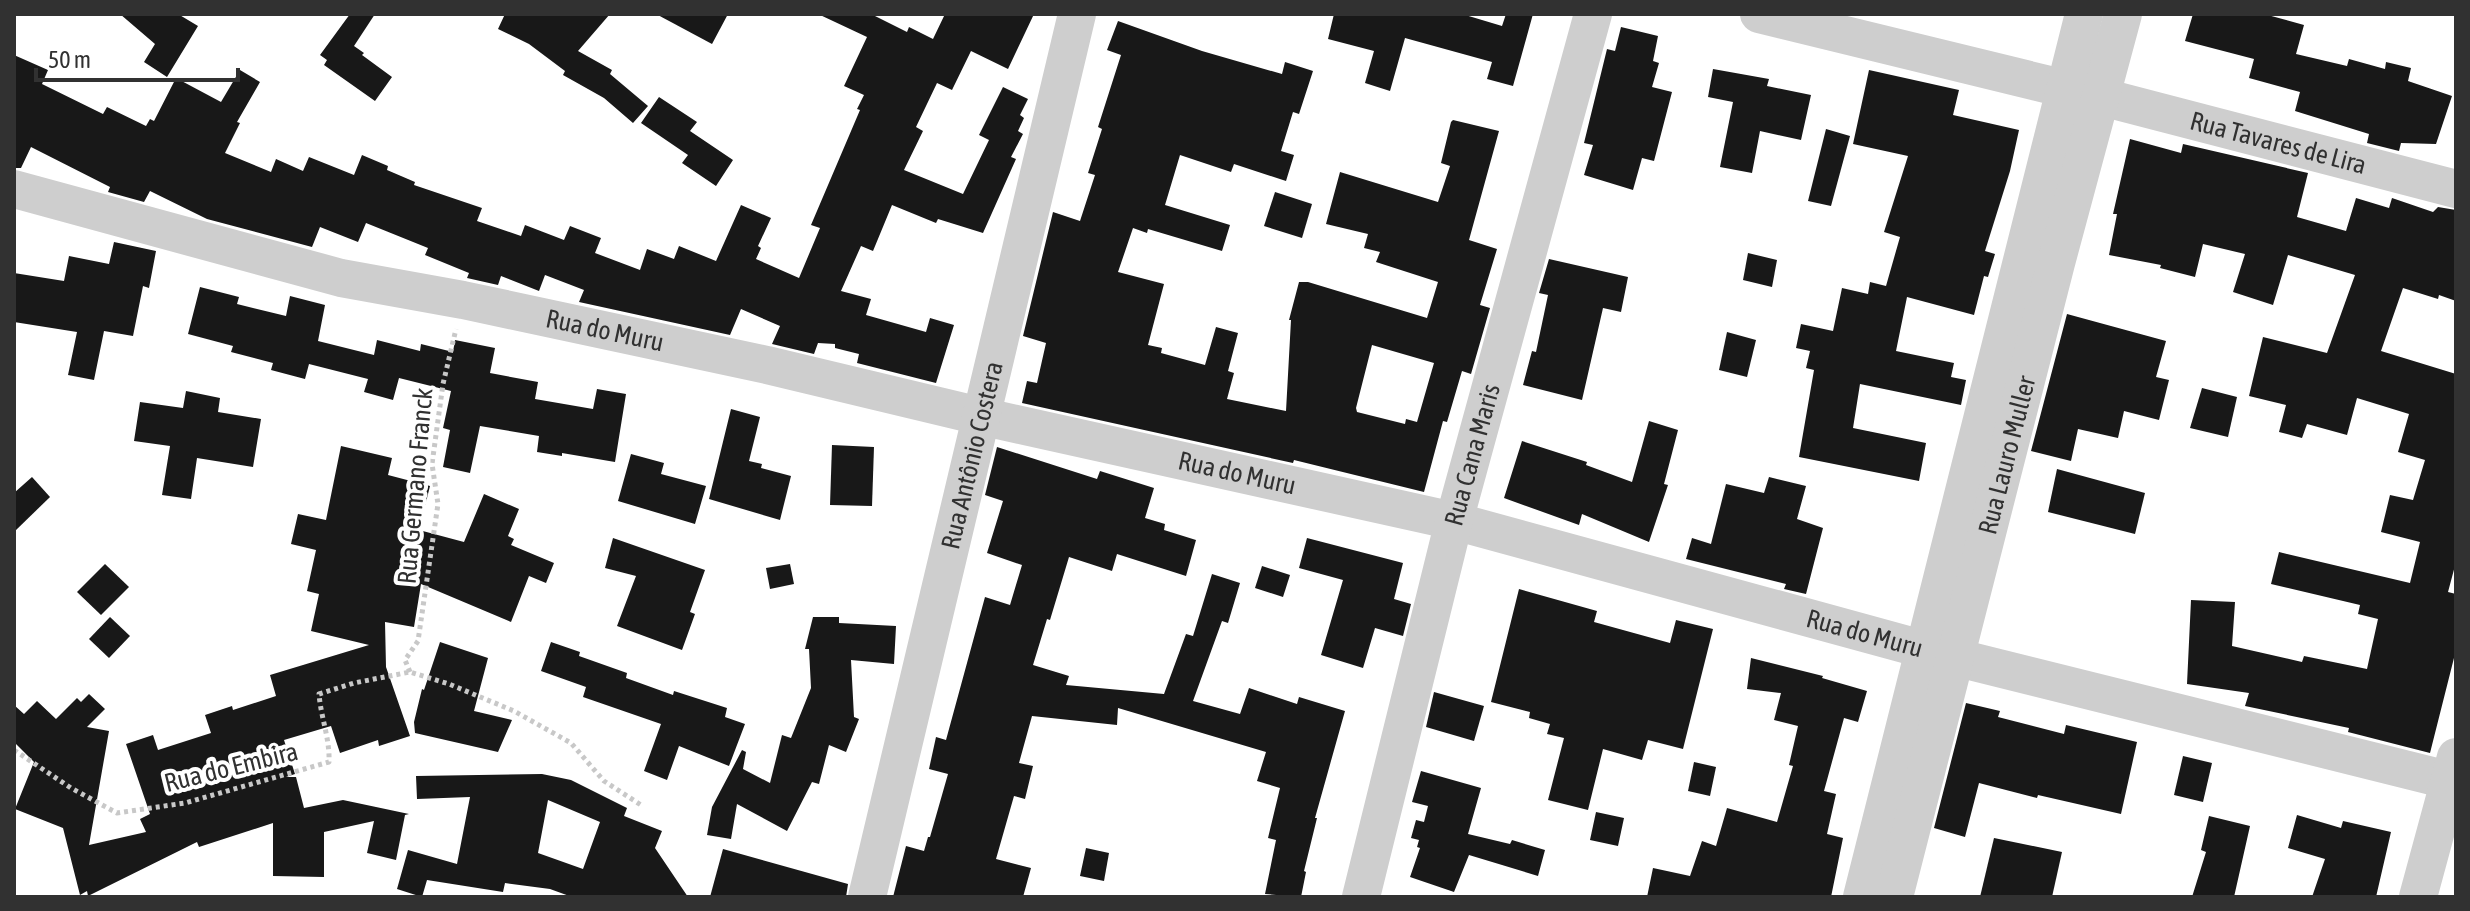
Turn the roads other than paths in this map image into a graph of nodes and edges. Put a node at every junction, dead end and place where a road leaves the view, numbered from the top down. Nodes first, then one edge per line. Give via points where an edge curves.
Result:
1 (1077, 14) edge
2 (1593, 14) edge
3 (1759, 14) edge
4 (2084, 14) edge
5 (2123, 14) edge
6 (2084, 93) junction
7 (14, 189) edge
8 (2456, 189) edge
9 (980, 416) junction
10 (1454, 521) junction
11 (1940, 653) junction
12 (2454, 773) edge
13 (867, 897) edge
14 (1361, 897) edge
15 (1862, 897) edge
16 (1894, 897) edge
17 (2418, 897) edge

1 - 9 street, Rua Antônio Costera
2 - 10 street, Rua Cana Maris
3 - 6 street, Rua Tavares de Lira
4 - 6 street, Rua Lauro Muller
5 - 6 street, Rua Lauro Muller
6 - 8 street, Rua Tavares de Lira
6 - 11 street, Rua Lauro Muller via 2056,263
7 - 9 street, Rua do Muru via 341,278 767,365
9 - 10 street, Rua do Muru
9 - 13 street, Rua Antônio Costera
10 - 11 street, Rua do Muru
10 - 14 street, Rua Cana Maris
11 - 12 street, Rua do Muru
11 - 15 street, Rua Lauro Muller
11 - 16 street, Rua Lauro Muller
12 - 17 street

